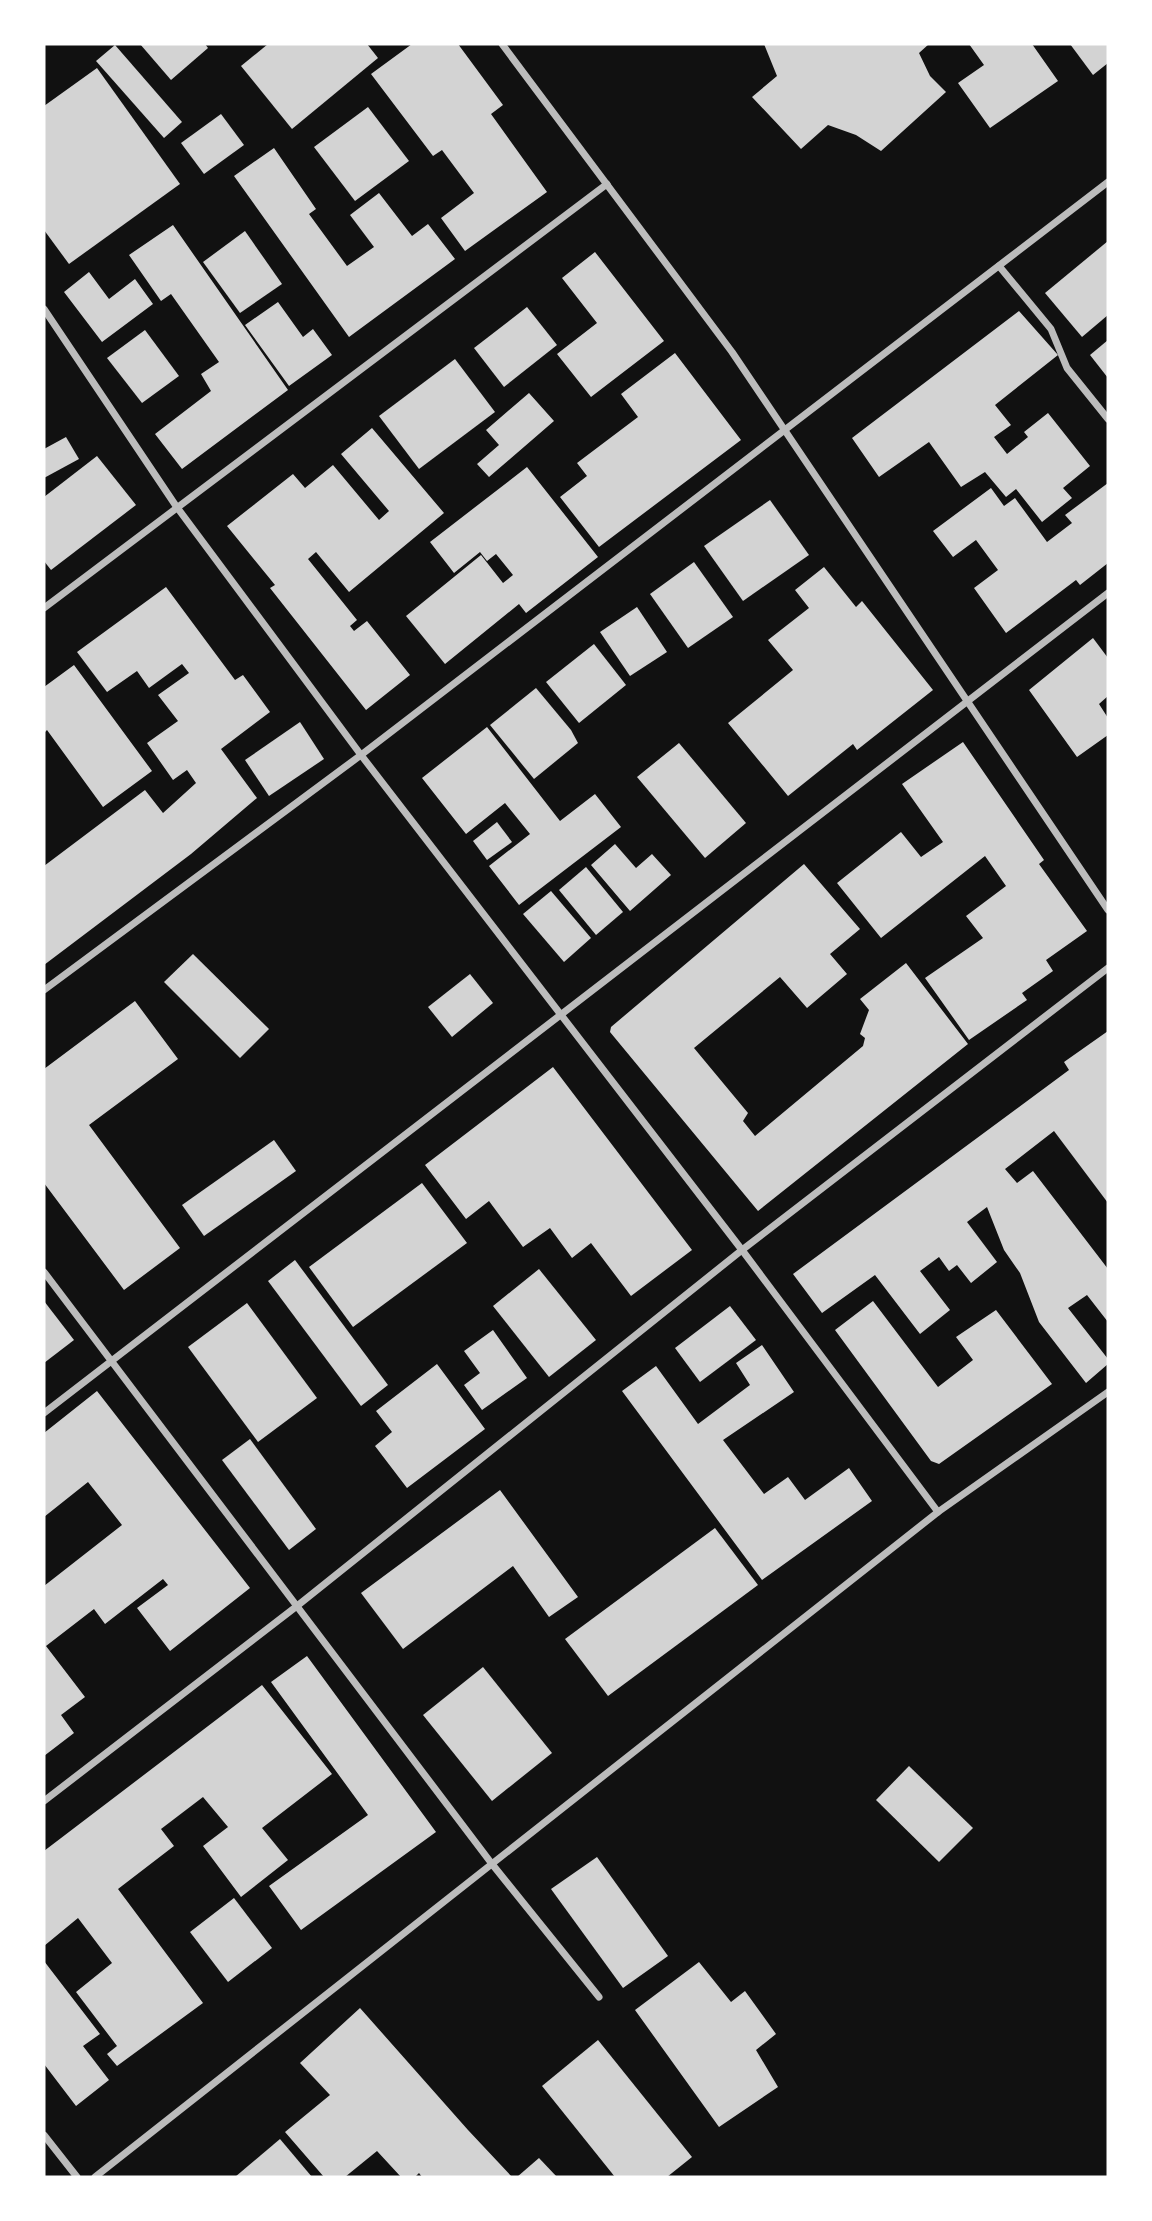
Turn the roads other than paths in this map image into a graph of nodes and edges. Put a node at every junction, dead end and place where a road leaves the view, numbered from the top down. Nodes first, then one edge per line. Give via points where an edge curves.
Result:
1 (502, 44) edge
2 (1108, 182) edge
3 (607, 184) junction
4 (999, 266) junction
5 (44, 309) edge
6 (1108, 419) edge
7 (784, 430) junction
8 (176, 506) junction
9 (1108, 593) edge
10 (44, 608) edge
11 (968, 702) junction
12 (361, 755) junction
13 (1108, 910) edge
14 (1108, 968) edge
15 (44, 990) edge
16 (562, 1013) junction
17 (742, 1250) junction
18 (44, 1272) edge
19 (110, 1360) junction
20 (1108, 1392) edge
21 (44, 1413) edge
22 (938, 1512) junction
23 (297, 1606) junction
24 (44, 1801) edge
25 (492, 1864) junction
26 (599, 1997) dead end
27 (44, 2135) edge
28 (77, 2177) edge
29 (94, 2177) edge

1 - 3 street
2 - 4 street
3 - 7 street
3 - 8 street
4 - 6 street via 1051,329 1067,368
4 - 7 street
5 - 8 street
7 - 11 street
7 - 12 street
8 - 10 street
8 - 12 street
9 - 11 street
11 - 13 street
11 - 16 street
12 - 15 street
12 - 16 street
14 - 17 street
16 - 17 street
16 - 19 street
17 - 22 street
17 - 23 street
18 - 19 street
19 - 21 street
19 - 23 street
20 - 22 street
22 - 25 street
23 - 24 street
23 - 25 street
25 - 26 street
25 - 29 street
27 - 28 street

